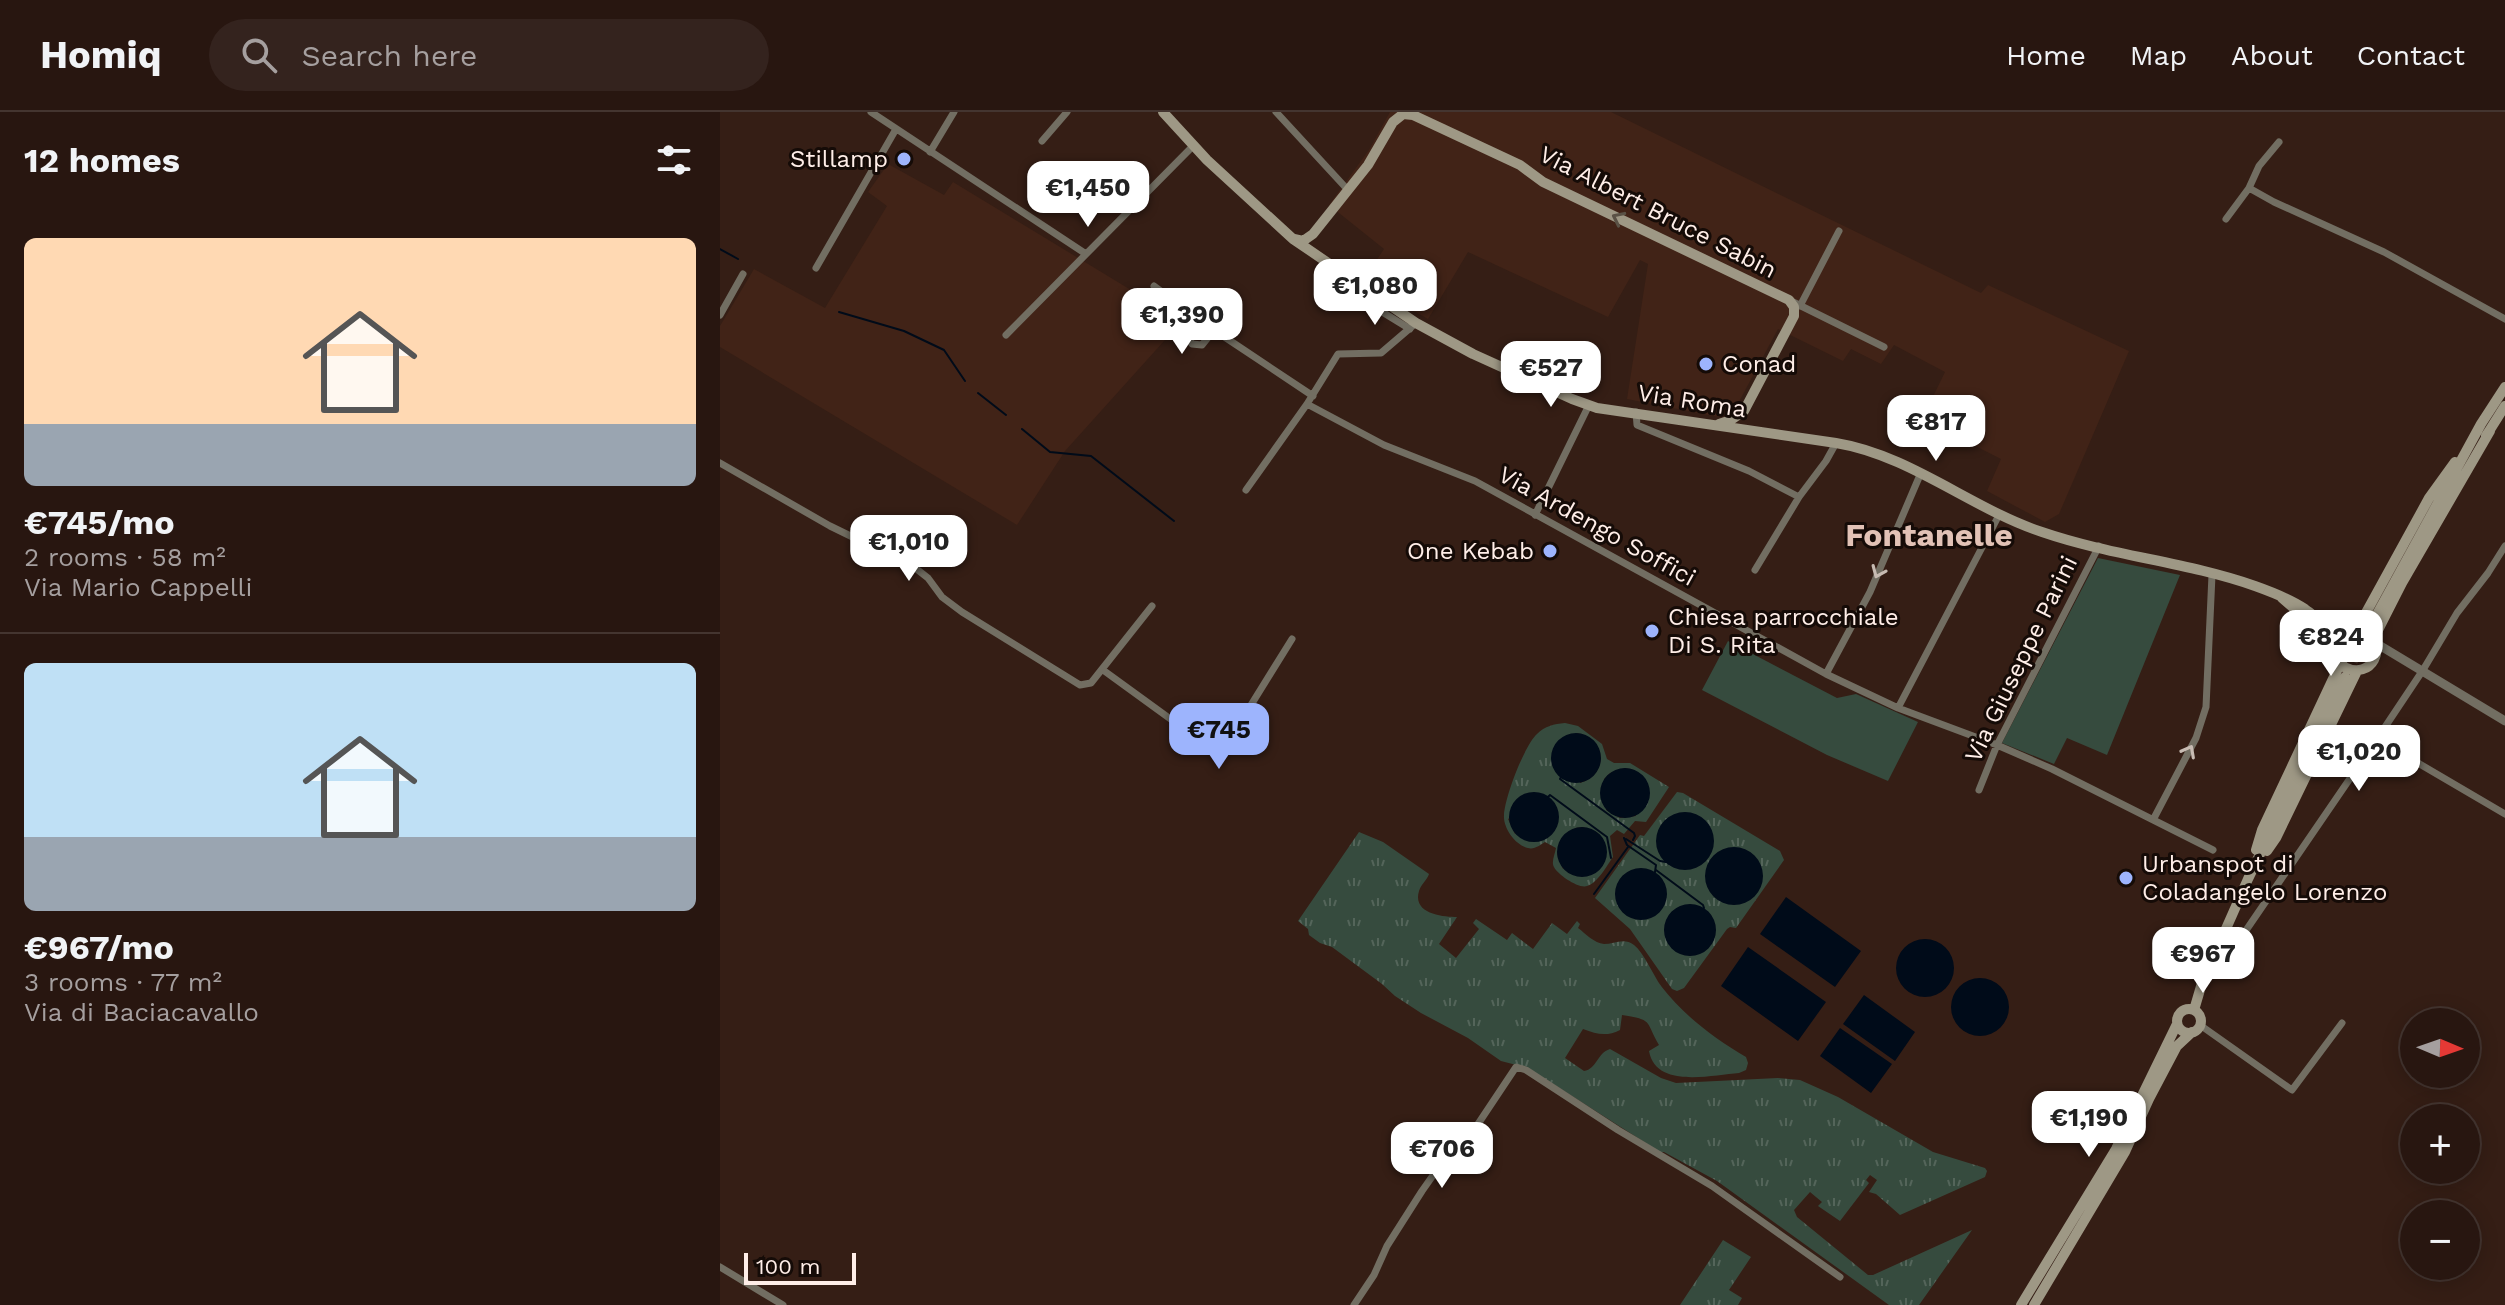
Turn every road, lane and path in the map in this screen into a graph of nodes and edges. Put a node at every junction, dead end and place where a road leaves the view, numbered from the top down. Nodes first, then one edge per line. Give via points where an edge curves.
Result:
1 (871, 112) edge
2 (954, 112) edge
3 (1067, 112) edge
4 (1163, 112) edge
5 (1276, 112) edge
6 (1411, 113) edge
7 (1396, 117) edge
8 (896, 129) junction
9 (1042, 141) dead end
10 (2279, 142) dead end
11 (1193, 146) junction
12 (930, 152) junction
13 (2249, 188) junction
14 (1347, 189) junction
15 (2226, 219) dead end
16 (1839, 231) dead end
17 (1313, 234) junction
18 (1293, 239) junction
19 (1086, 254) junction
20 (1316, 255) junction
21 (816, 268) dead end
22 (743, 274) dead end
23 (1154, 286) dead end
24 (1794, 303) junction
25 (1811, 311) junction
26 (720, 315) edge
27 (1794, 316) junction
28 (1196, 318) junction
29 (2505, 319) edge
30 (1413, 326) junction
31 (1214, 330) junction
32 (1006, 335) dead end
33 (1884, 347) dead end
34 (2505, 387) edge
35 (1313, 396) junction
36 (1307, 404) junction
37 (1589, 405) junction
38 (2505, 406) edge
39 (1744, 411) junction
40 (1636, 412) junction
41 (1709, 425) junction
42 (2486, 428) junction
43 (1761, 433) junction
44 (1836, 443) junction
45 (720, 463) edge
46 (1920, 475) junction
47 (1246, 490) dead end
48 (1799, 497) junction
49 (1535, 515) junction
50 (1999, 515) junction
51 (2099, 546) junction
52 (2505, 546) edge
53 (1755, 570) dead end
54 (2212, 575) junction
55 (2282, 598) junction
56 (1152, 606) dead end
57 (2352, 632) junction
58 (2372, 637) junction
59 (1292, 639) dead end
60 (2336, 652) junction
61 (2396, 656) junction
62 (2375, 659) junction
63 (2340, 664) junction
64 (1103, 670) junction
65 (2423, 670) junction
66 (2357, 671) junction
67 (1826, 674) junction
68 (2345, 677) tunnel mouth
69 (1898, 708) junction
70 (2505, 721) edge
71 (2377, 739) junction
72 (1997, 745) junction
73 (1979, 790) dead end
74 (2505, 814) edge
75 (2153, 820) junction
76 (2213, 850) dead end
77 (2248, 879) junction
78 (2202, 983) junction
79 (2194, 1010) junction
80 (2342, 1023) dead end
81 (2177, 1024) junction
82 (2196, 1029) junction
83 (720, 1267) edge
84 (1840, 1277) dead end
85 (783, 1305) edge
86 (1354, 1305) edge
87 (2021, 1305) edge
88 (2034, 1305) edge

1 - 8 street
2 - 12 street
3 - 9 street
4 - 11 main road, Via Roma
5 - 14 street
6 - 7 main road, Via Albert Bruce Sabin
24 -> 6 main road, Via Albert Bruce Sabin
7 - 14 main road
8 - 12 street
8 - 21 street
10 - 13 street
11 - 18 main road, Via Roma
11 - 19 street
12 - 19 street
13 - 15 street
13 - 29 street via 2384,252
14 - 17 main road
16 - 24 street
17 - 18 main road via 1303,241
17 - 20 main road
18 - 20 main road, Via Roma
19 - 32 street
20 - 30 main road, Via Roma
22 - 26 street
23 - 28 street
24 - 25 street, Via Albert Bruce Sabin
24 - 27 main road
25 - 27 street
25 - 33 street, Via Albert Bruce Sabin
27 - 39 main road
28 - 31 street
28 - 31 street via 1188,330 1192,344 1202,345
30 - 35 street via 1381,353 1338,354
30 - 37 main road, Via Roma
31 - 35 street
34 - 42 main road
35 - 36 street
36 - 47 street
36 - 49 street, Via Ardengo Soffici via 1384,445 1475,481
37 - 40 main road, Via Roma
37 - 49 street
38 - 42 main road
39 - 41 main road via 1726,423
39 - 43 main road via 1746,423
40 - 41 main road, Via Roma
40 - 48 street via 1637,425
41 - 43 main road, Via Roma
42 - 57 main road via 2429,498
42 - 58 main road
42 - 58 main road via 2439,503
43 - 44 main road, Via Roma
44 - 46 main road, Via Roma via 1869,450
44 - 48 street
45 - 64 street via 914,567 962,612 1080,685 1091,683
46 - 50 main road, Via Roma
46 -> 67 street via 1870,592
48 - 53 street
49 - 67 street, Via Ardengo Soffici
50 - 51 main road, Via Roma via 2043,533
50 - 69 street
51 - 54 main road, Via Roma
51 - 72 street, Via Giuseppe Parini
52 - 65 street
54 - 55 main road, Via Roma
75 -> 54 street via 2196,738 2206,707
55 - 57 main road, Via Roma via 2337,631
55 - 60 main road, Via Roma via 2327,637
56 - 64 street
57 - 58 main road, Via Roma
57 - 60 main road via 2339,640
58 - 61 street, Via Roma
58 - 62 main road
59 - 64 street via 1220,755
60 - 63 main road, Via Roma
61 - 62 street
61 - 65 street, Via Roma
62 - 66 main road
63 - 66 main road
63 - 77 main road via 2262,830
65 - 70 street, Via Roma
65 - 71 street
66 - 77 main road via 2276,838
67 - 69 street, Via Ardengo Soffici
68 - 77 main road
69 - 72 street, Via Ardengo Soffici
71 - 74 street
71 - 78 street via 2236,945
72 - 73 street, Via Giuseppe Parini
72 - 75 street, Via Ardengo Soffici
75 - 76 street, Via Ardengo Soffici
77 - 78 main road
78 - 79 main road
79 - 81 main road via 2181,1011
79 - 82 main road via 2200,1017
80 - 82 street via 2292,1090
81 - 82 main road via 2182,1031
81 - 87 main road via 2116,1149
82 - 88 main road via 2177,1046 2125,1152
83 - 85 street
84 - 86 street via 1712,1186 1516,1067 1474,1130 1453,1147 1422,1191

